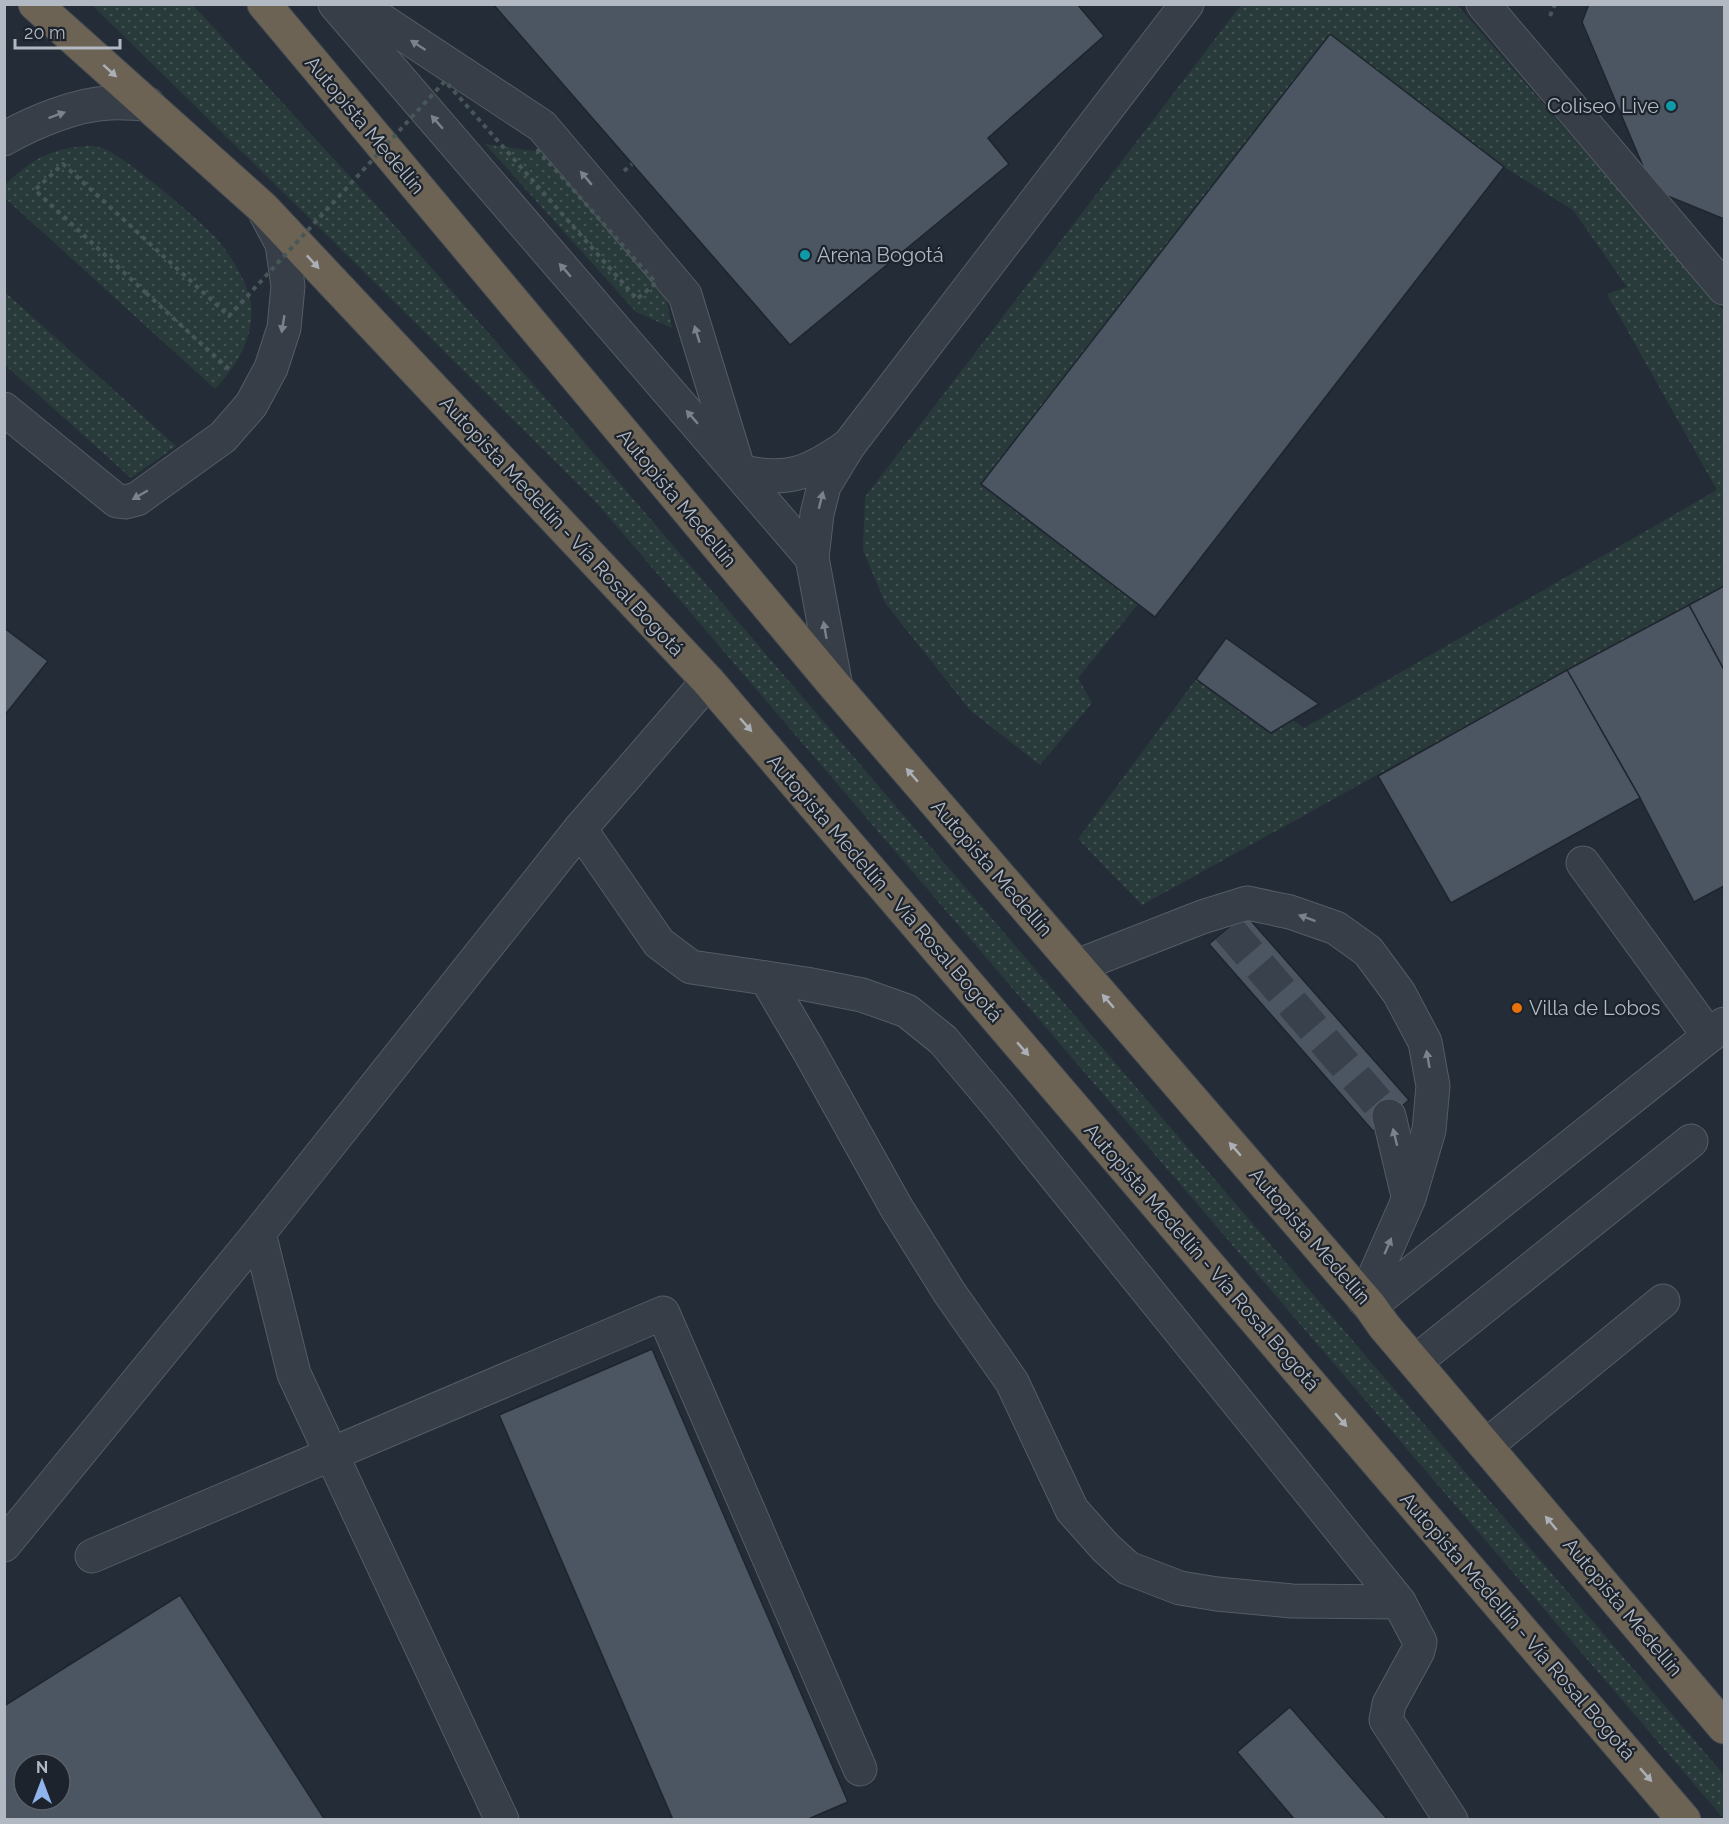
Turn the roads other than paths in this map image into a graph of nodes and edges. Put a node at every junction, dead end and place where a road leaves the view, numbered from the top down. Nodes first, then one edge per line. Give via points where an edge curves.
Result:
1 (35, 4) edge
2 (264, 4) edge
3 (335, 4) edge
4 (357, 4) edge
5 (1187, 4) edge
6 (1483, 4) edge
7 (148, 104) junction
8 (4, 140) edge
9 (263, 208) junction
10 (1725, 288) edge
11 (4, 409) edge
12 (849, 445) junction
13 (739, 471) junction
14 (812, 558) junction
15 (708, 681) junction
16 (836, 687) junction
17 (580, 829) junction
18 (1583, 863) dead end
19 (1077, 966) junction
20 (766, 978) junction
21 (1717, 1030) edge
22 (1389, 1116) tunnel mouth
23 (1691, 1141) dead end
24 (1408, 1198) junction
25 (259, 1233) junction
26 (1663, 1301) dead end
27 (1367, 1303) junction
28 (1415, 1362) junction
29 (1486, 1446) junction
30 (331, 1454) junction
31 (4, 1545) edge
32 (92, 1556) dead end
33 (1399, 1602) junction
34 (1725, 1727) edge
35 (860, 1769) dead end
36 (502, 1820) edge
37 (1451, 1820) edge
38 (1684, 1820) edge

1 -> 7 highway, Autopista Medellín - Vía Rosal Bogotá
2 - 16 highway, Autopista Medellín
13 -> 3 street
13 -> 4 street via 685,295 542,126
5 - 12 street
6 - 10 street
8 -> 7 street via 65,112 109,103
7 - 9 highway, Autopista Medellín - Vía Rosal Bogotá
9 -> 11 street via 282,244 288,286 284,328 272,368 251,405 223,437 137,499 117,501
9 -> 15 highway, Autopista Medellín - Vía Rosal Bogotá
12 - 13 street via 822,464 795,474 767,476
14 -> 12 street via 824,486
13 - 14 street
16 -> 14 street
15 - 17 street
15 -> 38 highway, Autopista Medellín - Vía Rosal Bogotá
19 -> 16 highway, Autopista Medellín
17 - 20 street via 659,943 691,967
17 - 25 street
18 - 21 street
24 -> 19 street via 1429,1130 1433,1086 1425,1042 1393,984 1368,951 1335,928 1247,903 1215,923
27 -> 19 highway, Autopista Medellín
20 - 33 street via 862,994 907,1011 943,1040
20 - 33 street via 896,1207 1012,1382 1072,1510 1106,1548 1128,1568 1180,1588 1292,1601
21 - 27 street
24 -> 22 street
23 - 28 street
27 -> 24 street
25 - 30 street via 294,1374
25 - 31 street
26 - 29 street
27 - 28 highway, Autopista Medellín
28 - 29 highway, Autopista Medellín
34 -> 29 highway, Autopista Medellín
30 - 32 street
30 - 35 street via 663,1313
30 - 36 street
33 - 37 street via 1420,1642 1389,1704 1386,1720

